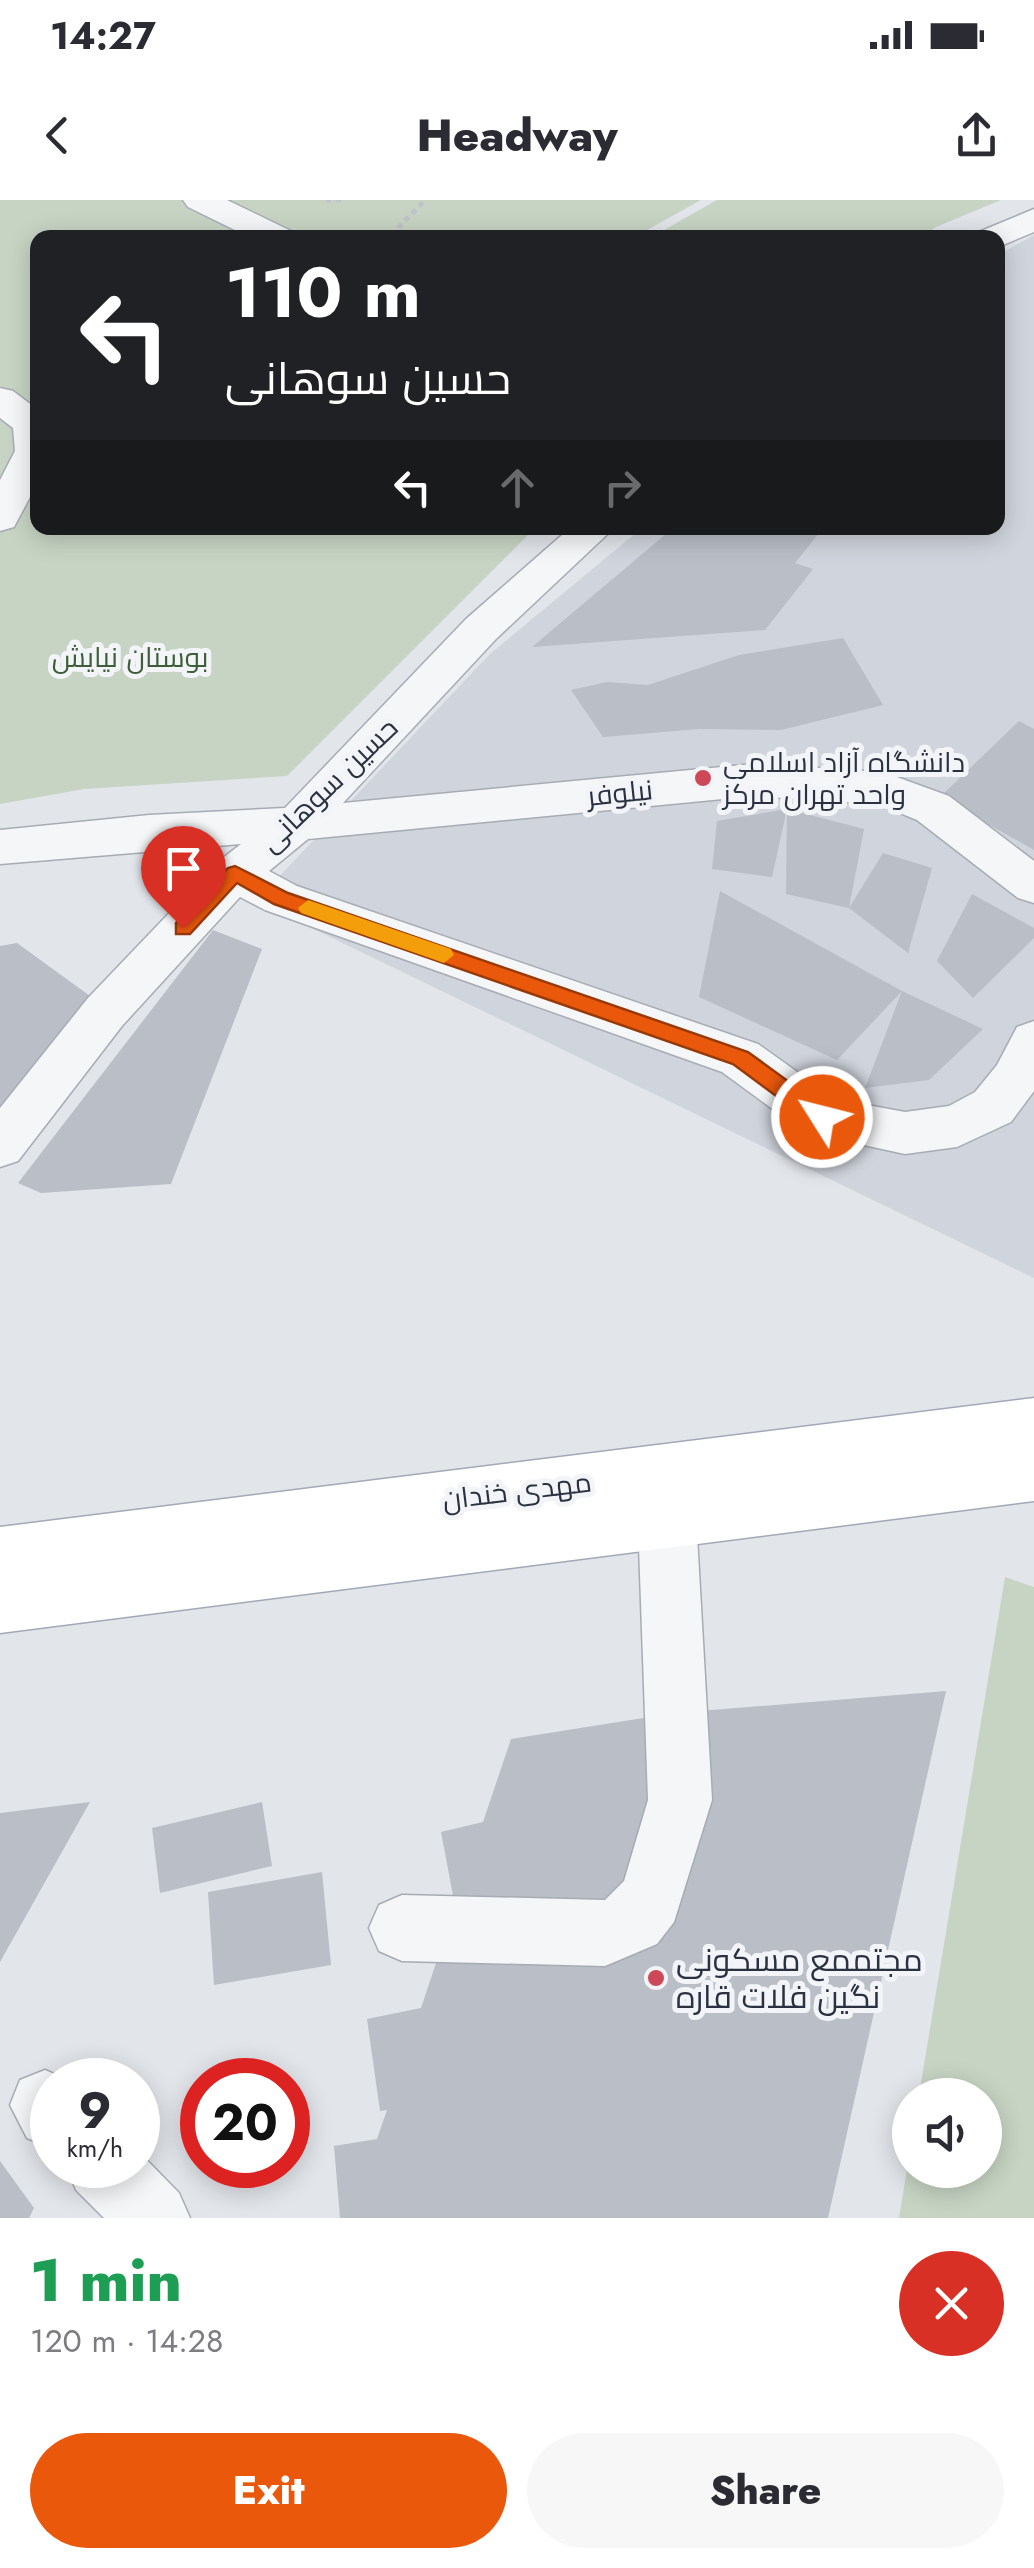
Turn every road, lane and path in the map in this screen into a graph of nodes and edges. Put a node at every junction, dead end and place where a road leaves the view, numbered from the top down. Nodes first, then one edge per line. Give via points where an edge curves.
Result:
1 (200, 200) edge
2 (326, 200) edge
3 (343, 200) edge
4 (425, 200) edge
5 (1034, 219) edge
6 (263, 230) edge
7 (398, 230) edge
8 (1005, 232) edge
9 (0, 399) edge
10 (30, 423) edge
11 (30, 459) edge
12 (0, 518) edge
13 (586, 535) edge
14 (297, 824) junction
15 (2, 840) edge
16 (235, 873) junction
17 (1034, 886) edge
18 (1034, 1041) edge
19 (0, 1146) edge
20 (1034, 1425) edge
21 (1034, 1474) edge
22 (667, 1518) junction
23 (0, 1557) edge
24 (0, 1603) edge
25 (402, 1928) dead end
26 (123, 2188) edge
27 (154, 2218) edge

1 - 6 street
2 - 3 path
4 - 7 path
5 - 8 street
9 - 10 street
11 - 12 street
13 - 14 street, حسین سوهانی via 481,630
14 - 15 street, نیلوفر
14 - 16 street, حسین سوهانی
14 - 17 street, نیلوفر via 754,780 882,788 932,808
16 - 18 street via 281,898 740,1058 822,1117 905,1133 957,1126 992,1107
16 - 19 street, حسین سوهانی via 104,1012
20 - 23 main road, مهدی خندان
21 - 22 main road, مهدی خندان
22 - 24 main road, مهدی خندان
22 - 25 street via 680,1800 652,1899 634,1921 605,1933
26 - 27 street

